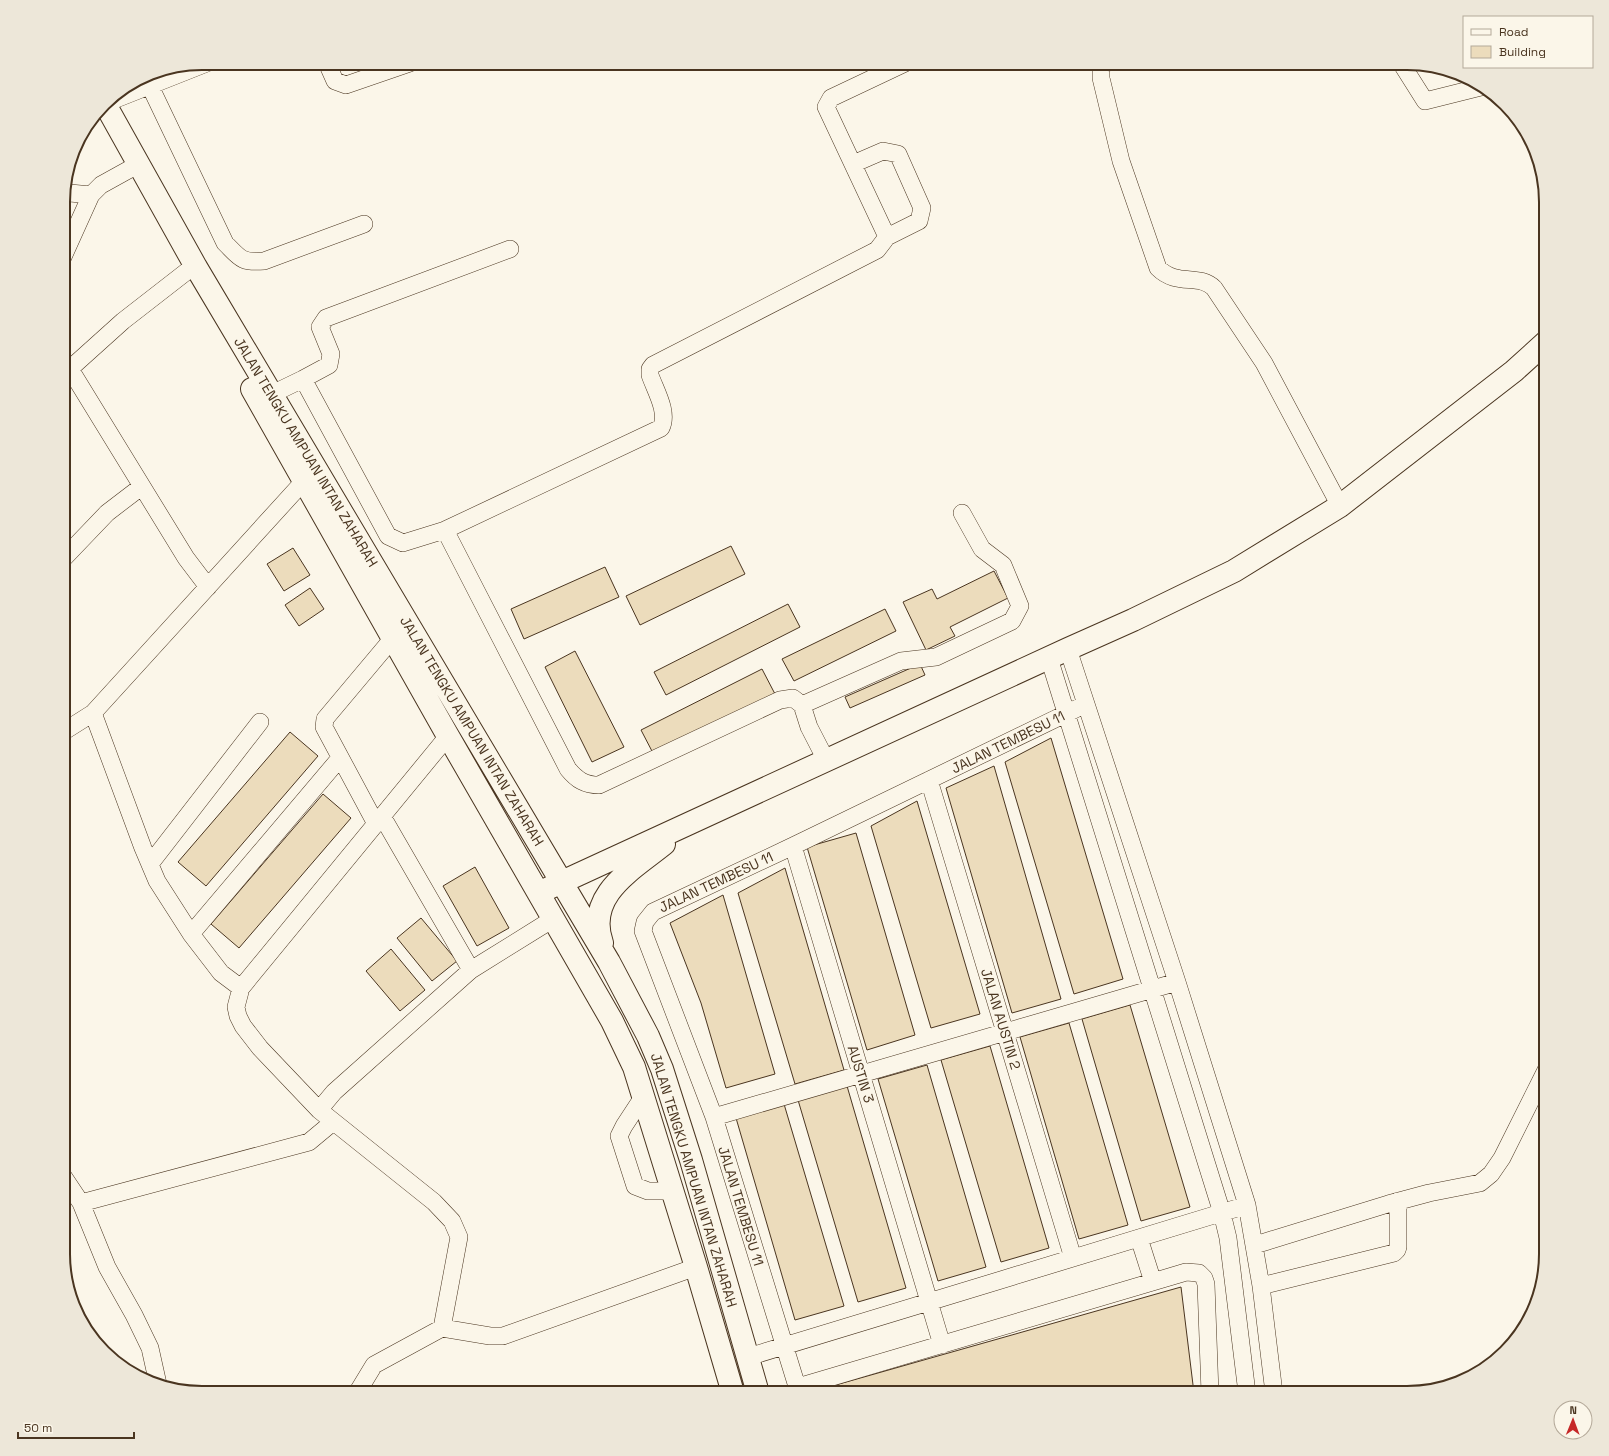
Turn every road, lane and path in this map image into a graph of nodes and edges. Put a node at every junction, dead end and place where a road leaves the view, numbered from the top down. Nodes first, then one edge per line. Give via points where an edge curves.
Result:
1 (330, 70) edge
2 (391, 70) edge
3 (890, 70) edge
4 (1101, 70) edge
5 (1405, 70) edge
6 (188, 71) edge
7 (150, 86) junction
8 (1475, 89) edge
9 (120, 98) edge
10 (108, 110) edge
11 (100, 118) edge
12 (853, 164) junction
13 (133, 167) junction
14 (70, 193) edge
15 (91, 195) junction
16 (364, 224) dead end
17 (887, 237) junction
18 (70, 242) edge
19 (510, 248) dead end
20 (191, 269) junction
21 (1539, 348) edge
22 (70, 369) edge
23 (70, 377) edge
24 (303, 379) junction
25 (272, 394) junction
26 (311, 477) junction
27 (141, 486) junction
28 (1340, 506) junction
29 (962, 513) dead end
30 (445, 530) junction
31 (70, 552) edge
32 (208, 587) junction
33 (393, 638) junction
34 (1058, 653) junction
35 (1086, 704) junction
36 (802, 705) junction
37 (1066, 713) junction
38 (93, 714) junction
39 (260, 722) dead end
40 (70, 728) edge
41 (448, 736) junction
42 (340, 758) junction
43 (826, 760) junction
44 (929, 780) junction
45 (379, 820) junction
46 (688, 824) junction
47 (535, 837) junction
48 (793, 846) junction
49 (605, 862) junction
50 (150, 864) junction
51 (561, 882) junction
52 (538, 893) junction
53 (553, 919) junction
54 (191, 934) junction
55 (609, 962) junction
56 (471, 970) junction
57 (1177, 982) junction
58 (241, 988) junction
59 (1153, 989) junction
60 (1005, 1032) junction
61 (861, 1074) junction
62 (1539, 1084) edge
63 (643, 1097) junction
64 (319, 1110) junction
65 (714, 1117) junction
66 (333, 1122) junction
67 (70, 1186) edge
68 (672, 1191) junction
69 (1398, 1201) junction
70 (81, 1203) junction
71 (1247, 1205) junction
72 (1222, 1213) junction
73 (1139, 1238) junction
74 (1255, 1246) junction
75 (1073, 1258) junction
76 (696, 1267) junction
77 (1153, 1282) junction
78 (1261, 1286) junction
79 (930, 1302) junction
80 (442, 1328) junction
81 (942, 1345) junction
82 (785, 1346) junction
83 (748, 1357) junction
84 (157, 1378) edge
85 (361, 1386) edge
86 (731, 1386) edge
87 (756, 1386) edge
88 (798, 1386) edge
89 (812, 1386) edge
90 (1210, 1386) edge
91 (1246, 1386) edge
92 (1273, 1386) edge

1 - 2 street via 335,81 346,86
3 - 12 street via 830,98 826,107
4 - 28 street via 1121,161 1158,268 1174,278 1206,282 1214,288 1264,363
5 - 8 street via 1425,101
6 - 7 street
7 - 9 street
7 - 16 street via 225,243 241,259 250,262 264,261
10 - 13 main road, JALAN TENGKU AMPUAN INTAN ZAHARAH
11 - 13 main road, JALAN TENGKU AMPUAN INTAN ZAHARAH
12 - 17 street
12 - 17 street via 883,151 898,154 922,208 918,221
13 - 15 street via 101,185
13 - 20 main road, JALAN TENGKU AMPUAN INTAN ZAHARAH
14 - 15 street
15 - 18 street
17 - 30 street via 877,250 653,365 650,375 664,413 661,428
19 - 24 street via 326,318 320,328 331,354 329,365
20 - 22 street via 123,321
20 - 25 main road, JALAN TENGKU AMPUAN INTAN ZAHARAH
20 - 26 main road, JALAN TENGKU AMPUAN INTAN ZAHARAH
21 - 28 main road via 1514,371
23 - 27 street
24 - 25 street
24 - 30 street via 388,536 403,543
25 - 26 main road, JALAN TENGKU AMPUAN INTAN ZAHARAH
26 - 32 street
26 - 33 main road, JALAN TENGKU AMPUAN INTAN ZAHARAH
26 - 47 main road, JALAN TENGKU AMPUAN INTAN ZAHARAH
27 - 31 street via 107,513
27 - 32 street via 186,558
28 - 34 main road via 1234,571
29 - 36 street via 982,549 1003,565 1020,606 1012,621 936,657 901,662
30 - 36 street via 568,769 578,780 590,785 599,785 780,700 793,698
32 - 38 street
33 - 41 main road, JALAN TENGKU AMPUAN INTAN ZAHARAH
33 - 42 street via 325,719 324,727
34 - 35 street
34 - 37 street
34 - 43 main road
35 - 37 street, JALAN TEMBESU 11
35 - 57 street
36 - 43 street via 809,727
37 - 44 street, JALAN TEMBESU 11
37 - 59 street
38 - 40 street
38 - 50 street
39 - 50 street
41 - 45 street
41 - 52 main road, JALAN TENGKU AMPUAN INTAN ZAHARAH
42 - 45 street
42 - 54 street
43 - 46 main road
44 - 48 street, JALAN TEMBESU 11
44 - 60 street, JALAN AUSTIN 2
45 - 56 street
45 - 58 street
46 - 49 main road
46 - 55 main road via 615,884 607,894 598,916 599,934
47 - 49 main road via 550,854 565,860
47 - 51 main road, JALAN TENGKU AMPUAN INTAN ZAHARAH
48 - 61 street, AUSTIN 3
48 - 65 street, JALAN TEMBESU 11 via 653,912 645,922 643,931
49 - 51 main road
50 - 54 street via 157,881
51 - 52 main road
51 - 55 main road, JALAN TENGKU AMPUAN INTAN ZAHARAH
52 - 53 main road, JALAN TENGKU AMPUAN INTAN ZAHARAH
53 - 56 street
53 - 63 main road, JALAN TENGKU AMPUAN INTAN ZAHARAH via 612,1020 634,1067
54 - 58 street via 221,974
55 - 83 main road, JALAN TENGKU AMPUAN INTAN ZAHARAH via 648,1036 662,1069
56 - 64 street via 334,1092
57 - 59 street
57 - 71 street
58 - 64 street via 236,1006 243,1026 260,1048
59 - 60 street
59 - 72 street
60 - 61 street
60 - 75 street, JALAN AUSTIN 2
61 - 65 street
61 - 79 street, AUSTIN 3
62 - 69 street via 1502,1158 1491,1174 1480,1183
63 - 68 main road, JALAN TENGKU AMPUAN INTAN ZAHARAH
63 - 68 street via 619,1136 635,1186 648,1190
64 - 66 street
65 - 82 street, JALAN TEMBESU 11
66 - 70 street via 309,1142
66 - 80 street via 434,1202 452,1221 458,1238
67 - 70 street
68 - 76 main road, JALAN TENGKU AMPUAN INTAN ZAHARAH
69 - 74 street
69 - 78 street via 1398,1247 1394,1253
70 - 84 street via 107,1267 150,1348
71 - 72 street
71 - 74 street
72 - 73 street
72 - 91 street via 1228,1238
73 - 75 street
73 - 77 street
74 - 78 street
75 - 79 street
76 - 80 street via 503,1336
76 - 86 main road, JALAN TENGKU AMPUAN INTAN ZAHARAH
77 - 81 street
77 - 90 street via 1186,1272 1199,1273 1204,1278
78 - 92 street
79 - 81 street, AUSTIN 3
79 - 82 street
80 - 85 street via 374,1365
81 - 89 street
82 - 83 street
82 - 88 street, JALAN TEMBESU 11
83 - 87 main road, JALAN TENGKU AMPUAN INTAN ZAHARAH

